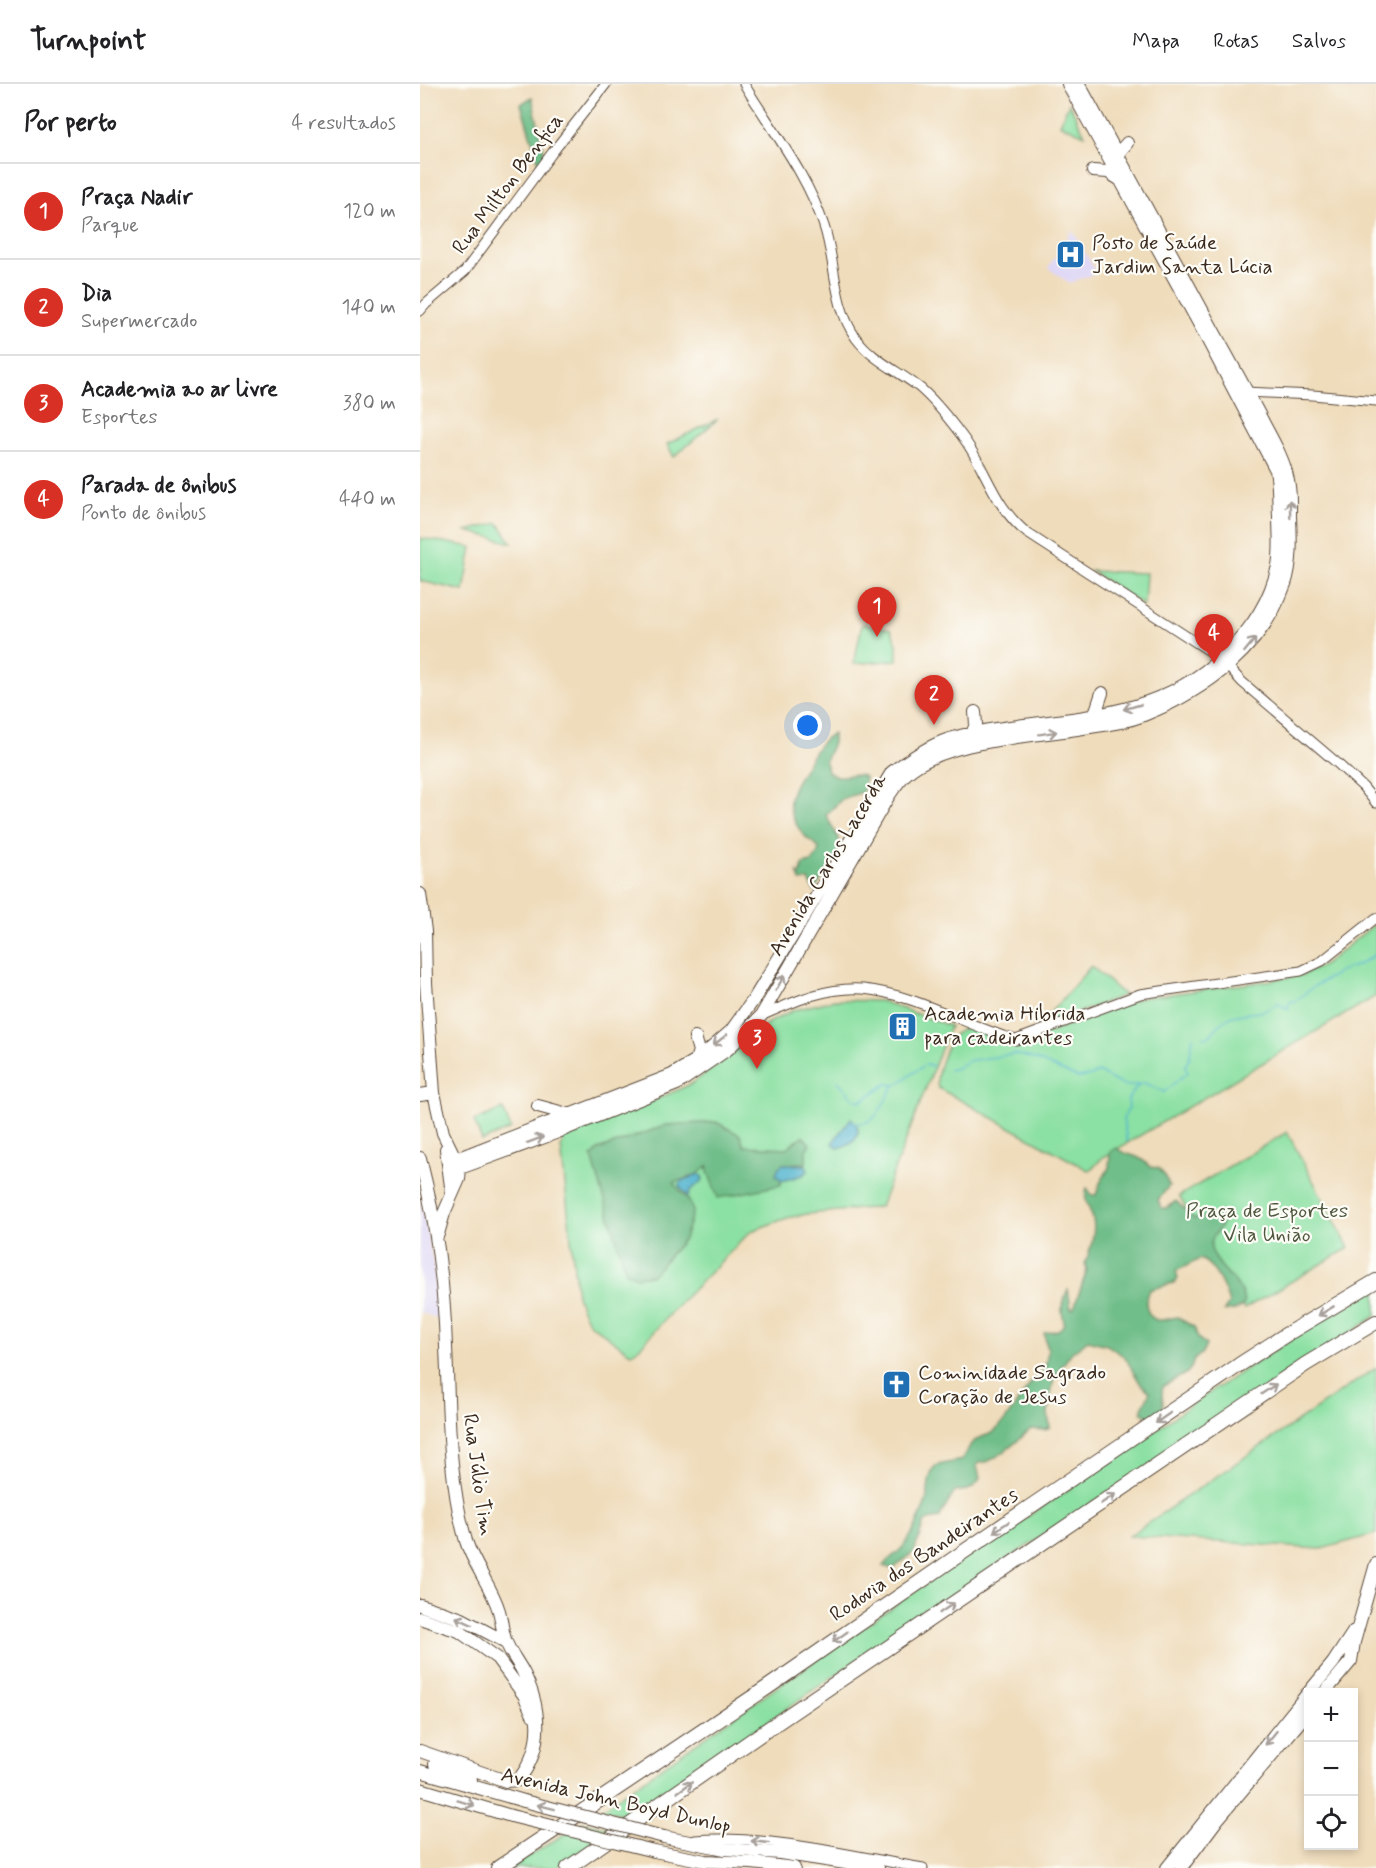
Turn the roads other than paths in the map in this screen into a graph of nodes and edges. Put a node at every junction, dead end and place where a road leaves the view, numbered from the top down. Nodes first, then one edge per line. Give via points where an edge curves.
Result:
1 (606, 84) edge
2 (744, 84) edge
3 (1068, 84) edge
4 (1079, 84) edge
5 (1127, 143) dead end
6 (1119, 157) junction
7 (1093, 171) dead end
8 (1119, 179) junction
9 (420, 311) edge
10 (1207, 329) junction
11 (1233, 388) junction
12 (1248, 393) junction
13 (1376, 401) edge
14 (1224, 662) junction
15 (1102, 693) dead end
16 (975, 712) dead end
17 (1095, 714) junction
18 (972, 734) junction
19 (1024, 737) junction
20 (1019, 750) dead end
21 (1376, 803) edge
22 (420, 894) edge
23 (1376, 918) edge
24 (761, 1016) junction
25 (695, 1037) dead end
26 (696, 1060) junction
27 (434, 1094) junction
28 (420, 1095) edge
29 (538, 1106) dead end
30 (571, 1114) junction
31 (443, 1133) junction
32 (458, 1163) junction
33 (422, 1172) edge
34 (452, 1196) junction
35 (436, 1244) junction
36 (1376, 1281) edge
37 (1376, 1322) edge
38 (1376, 1564) edge
39 (420, 1605) edge
40 (420, 1618) edge
41 (1360, 1621) junction
42 (506, 1642) junction
43 (498, 1658) junction
44 (1313, 1688) edge
45 (1328, 1688) edge
46 (1304, 1699) edge
47 (1304, 1717) edge
48 (537, 1722) junction
49 (421, 1751) edge
50 (420, 1771) edge
51 (420, 1789) edge
52 (484, 1790) junction
53 (683, 1841) junction
54 (712, 1866) edge
55 (498, 1868) edge
56 (568, 1868) edge
57 (794, 1868) edge
58 (878, 1868) edge
59 (923, 1868) edge
60 (1167, 1868) edge
61 (1181, 1868) edge

1 - 9 street, Rua Milton Benfica via 460,277
2 - 14 street via 816,205 831,249 842,312 869,354 921,390 963,436 995,497 1015,523
3 - 8 main road, Avenida Carlos Lacerda
4 - 6 main road, Avenida Carlos Lacerda
5 - 6 main road
6 - 10 main road, Avenida Carlos Lacerda
7 - 8 main road via 1108,172
8 - 10 main road, Avenida Carlos Lacerda
10 - 11 main road, Avenida Carlos Lacerda
10 - 12 main road, Avenida Carlos Lacerda
11 - 12 street
11 - 14 main road, Avenida Carlos Lacerda via 1276,470 1280,543 1278,564 1262,610
12 - 13 street
14 -> 12 main road, Avenida Carlos Lacerda via 1250,645 1270,614 1285,584 1291,543 1287,472
14 -> 17 main road, Avenida Carlos Lacerda via 1159,698
19 -> 14 main road, Avenida Carlos Lacerda via 1145,721 1188,693
14 - 21 street
15 - 17 main road
16 - 18 main road
17 - 18 main road, Avenida Carlos Lacerda
18 -> 26 main road, Avenida Carlos Lacerda via 941,742 892,772 754,999 731,1031
19 - 20 main road via 1019,741
24 -> 19 main road, Avenida Carlos Lacerda via 898,782 920,764 950,750
22 - 27 main road
23 - 24 street via 1322,961 1301,971 1140,994 1016,1040 918,1004 863,989 793,1000
32 -> 24 main road, Avenida Carlos Lacerda via 558,1132 676,1083 729,1049
25 - 26 main road via 699,1051
26 - 30 main road, Avenida Carlos Lacerda via 672,1075
27 - 28 main road
27 - 31 main road
29 - 30 main road
30 - 32 main road, Avenida Carlos Lacerda
31 - 32 main road
31 - 34 main road
32 - 34 main road via 459,1179
33 - 34 main road via 433,1202 444,1203
33 - 35 main road, Rua Júlio Tim
34 - 35 main road
35 - 42 main road, Rua Júlio Tim via 451,1457 458,1503 469,1550 499,1610
36 -> 55 highway, Rodovia dos Bandeirantes via 1239,1365
56 -> 37 highway via 1306,1364
38 - 41 main road
42 -> 39 main road via 462,1619
40 - 43 main road via 459,1631
41 - 44 main road
41 - 45 main road via 1351,1661
42 - 43 main road
42 - 48 main road, Rua Júlio Tim via 534,1695
43 - 48 main road
46 -> 60 main road
47 - 61 main road
48 - 49 main road, Rua Júlio Tim via 535,1749 518,1780 506,1781
49 - 52 main road via 425,1758 472,1780
50 - 52 main road, Avenida John Boyd Dunlop
51 -> 54 main road, Avenida John Boyd Dunlop, bridge
53 -> 52 main road, Avenida John Boyd Dunlop, bridge
53 - 58 main road, Avenida John Boyd Dunlop
59 -> 53 street via 760,1842 716,1838
54 - 57 main road, Avenida John Boyd Dunlop via 752,1863

